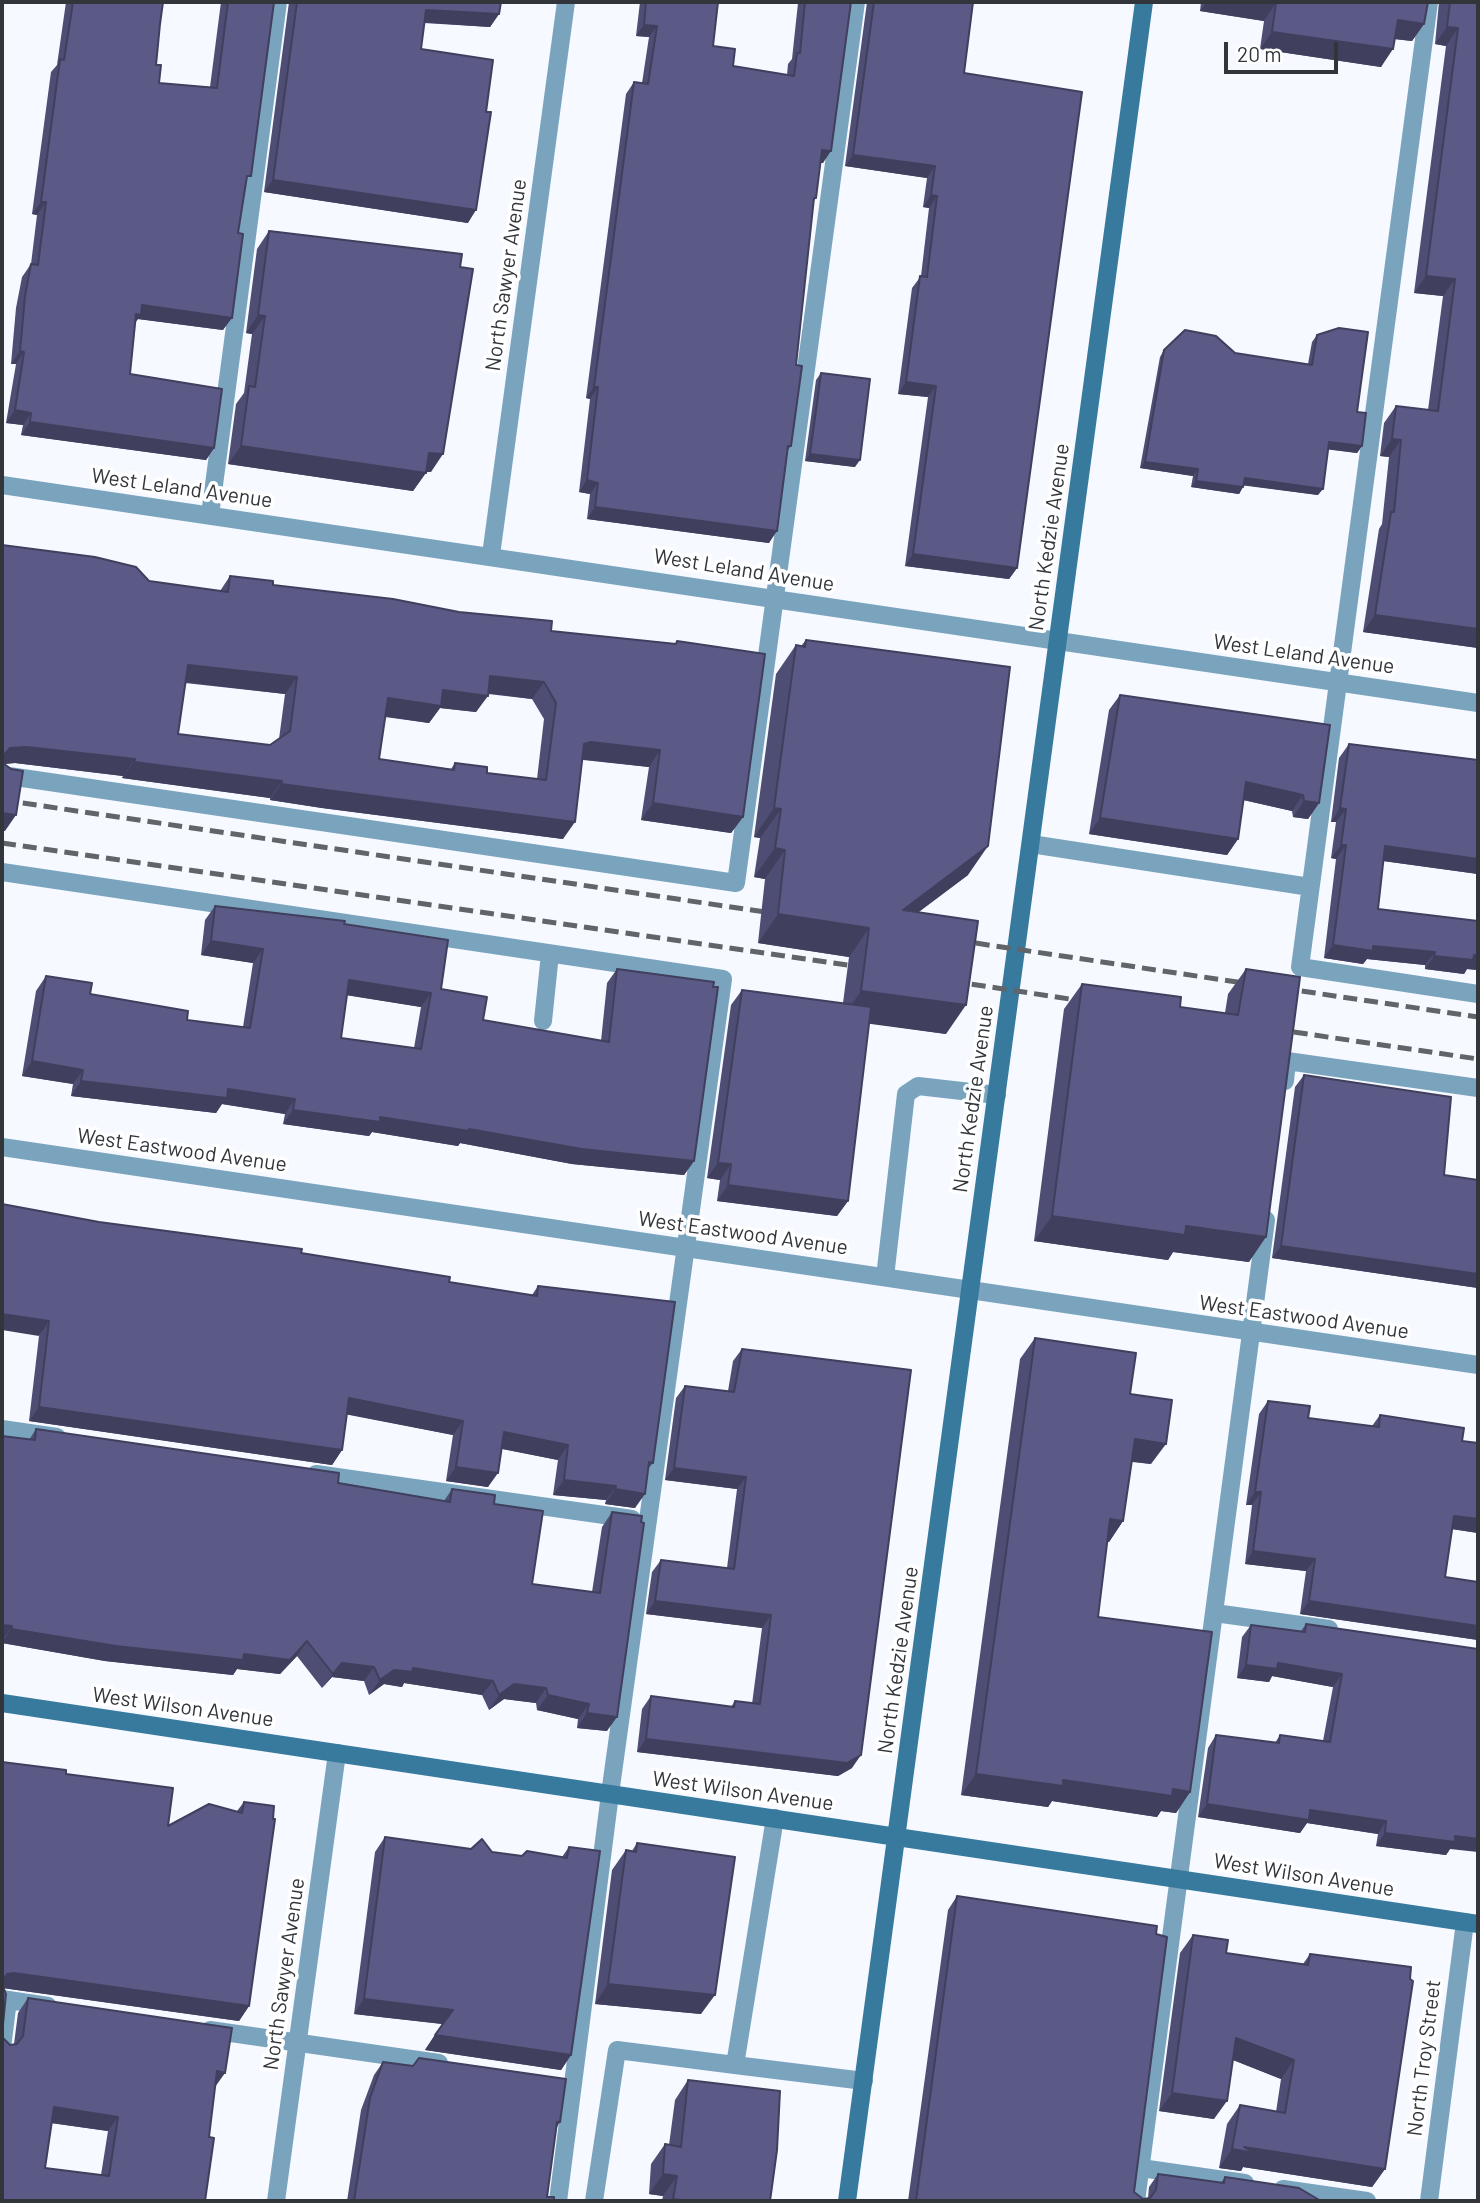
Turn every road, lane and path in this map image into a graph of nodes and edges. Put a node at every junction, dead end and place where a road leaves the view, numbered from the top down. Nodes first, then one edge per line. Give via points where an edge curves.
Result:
1 (278, 2) edge
2 (566, 2) edge
3 (856, 2) edge
4 (1144, 2) edge
5 (1429, 2) edge
6 (2, 485) edge
7 (210, 515) junction
8 (491, 555) junction
9 (775, 598) junction
10 (1058, 641) junction
11 (1337, 682) junction
12 (1478, 703) edge
13 (2, 775) edge
14 (1031, 844) junction
15 (2, 872) edge
16 (1311, 887) junction
17 (550, 954) junction
18 (1478, 994) edge
19 (543, 1021) dead end
20 (1478, 1088) edge
21 (997, 1095) junction
22 (1282, 1102) edge
23 (2, 1147) edge
24 (1269, 1199) edge
25 (686, 1248) junction
26 (885, 1278) junction
27 (970, 1290) junction
28 (1251, 1332) junction
29 (1478, 1365) edge
30 (2, 1429) edge
31 (71, 1439) edge
32 (305, 1473) edge
33 (649, 1522) junction
34 (1214, 1613) junction
35 (1346, 1632) edge
36 (2, 1703) edge
37 (337, 1753) junction
38 (610, 1794) junction
39 (775, 1818) junction
40 (897, 1837) junction
41 (1179, 1879) junction
42 (1472, 1923) edge
43 (5, 1999) edge
44 (64, 2008) edge
45 (188, 2026) edge
46 (298, 2043) junction
47 (2, 2048) edge
48 (451, 2065) edge
49 (736, 2065) junction
50 (864, 2081) junction
51 (1141, 2168) junction
52 (276, 2201) edge
53 (558, 2201) edge
54 (594, 2201) edge
55 (847, 2201) edge
56 (1136, 2201) edge
57 (1367, 2201) edge
58 (1429, 2201) edge

1 - 7 street
2 - 8 street, North Sawyer Avenue
3 - 9 street
4 - 10 main road, North Kedzie Avenue
5 - 11 street
6 - 7 street, West Leland Avenue
7 - 8 street, West Leland Avenue
8 - 9 street, West Leland Avenue
9 - 10 street, West Leland Avenue
9 - 13 street via 736,883
10 - 11 street, West Leland Avenue
10 - 14 main road, North Kedzie Avenue
11 - 12 street, West Leland Avenue
11 - 16 street
14 - 16 street
14 - 21 main road, North Kedzie Avenue
15 - 17 street
16 - 18 street via 1300,967
17 - 19 street
17 - 25 street via 723,979
20 - 22 street via 1287,1060
21 - 26 street via 918,1086 906,1094
21 - 27 main road, North Kedzie Avenue
23 - 25 street, West Eastwood Avenue
24 - 28 street
25 - 26 street, West Eastwood Avenue
25 - 33 street
26 - 27 street, West Eastwood Avenue
27 - 28 street, West Eastwood Avenue
27 - 40 main road, North Kedzie Avenue
28 - 29 street, West Eastwood Avenue
28 - 34 street
30 - 31 street
32 - 33 street
33 - 38 street
34 - 35 street
34 - 41 street
36 - 37 main road, West Wilson Avenue
37 - 38 main road, West Wilson Avenue
37 - 46 street, North Sawyer Avenue
38 - 39 main road, West Wilson Avenue
38 - 53 street via 567,2082
39 - 40 main road, West Wilson Avenue
39 - 49 street
40 - 41 main road, West Wilson Avenue
40 - 50 main road, North Kedzie Avenue
41 - 42 main road, West Wilson Avenue
41 - 51 street
42 - 58 street, North Troy Street
43 - 44 street
43 - 47 street
45 - 46 street
46 - 48 street
46 - 52 street, North Sawyer Avenue
49 - 50 street
49 - 54 street via 617,2050
50 - 55 main road, North Kedzie Avenue
51 - 56 street
51 - 57 street

